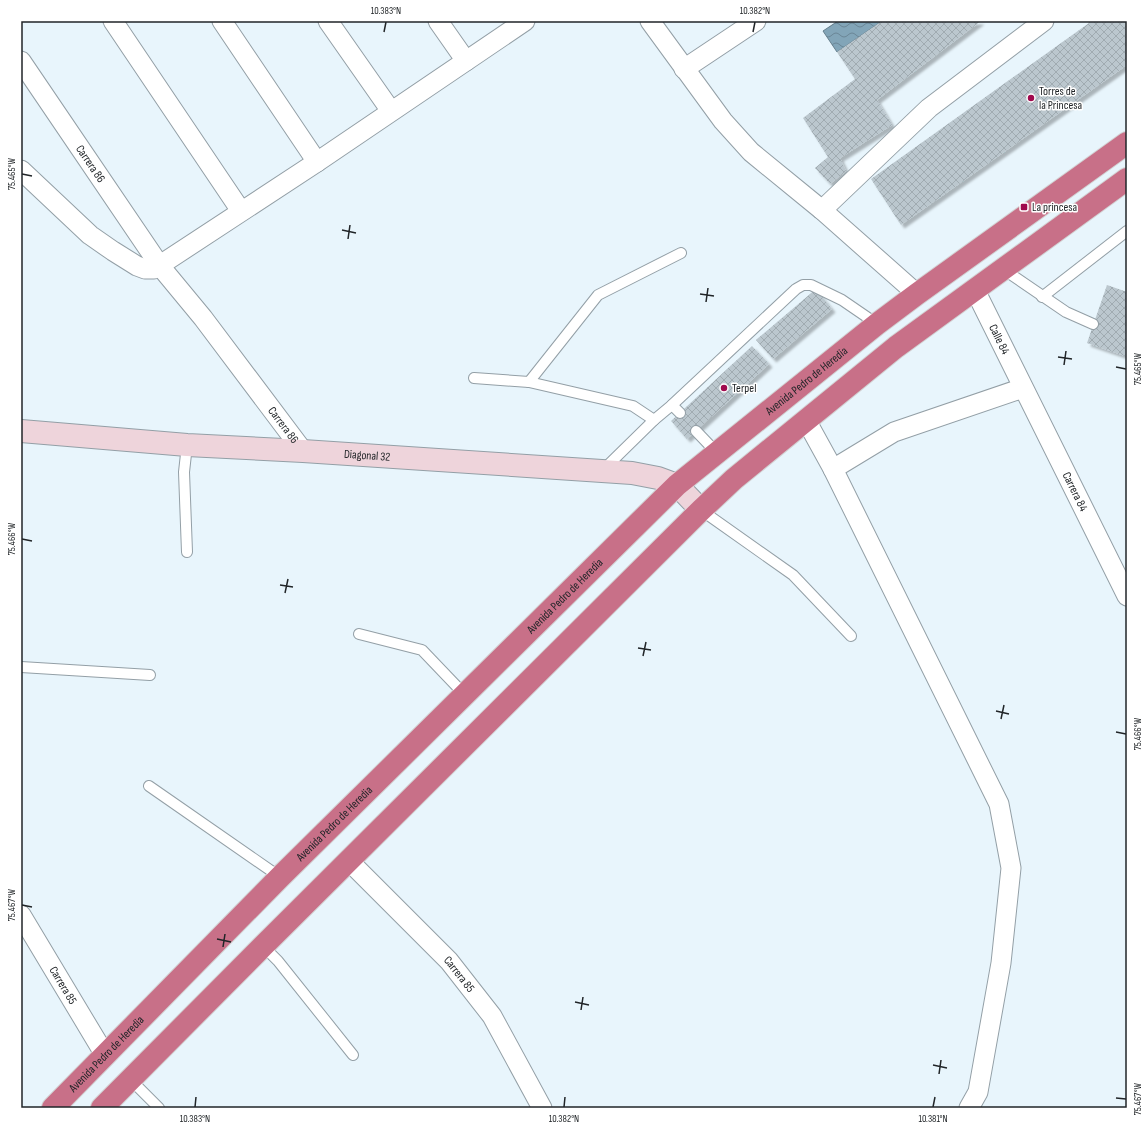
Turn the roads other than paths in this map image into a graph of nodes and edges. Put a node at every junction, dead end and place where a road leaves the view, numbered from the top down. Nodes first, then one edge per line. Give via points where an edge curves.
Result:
1 (113, 21) edge
2 (222, 21) edge
3 (328, 21) edge
4 (438, 21) edge
5 (525, 21) edge
6 (650, 21) edge
7 (756, 21) edge
8 (1044, 21) edge
9 (21, 61) edge
10 (466, 61) junction
11 (684, 69) junction
12 (391, 111) junction
13 (1127, 143) edge
14 (317, 162) junction
15 (21, 170) edge
16 (1127, 179) edge
17 (822, 210) junction
18 (241, 211) junction
19 (1127, 231) edge
20 (681, 253) dead end
21 (160, 266) junction
22 (1003, 269) junction
23 (975, 290) junction
24 (917, 294) junction
25 (1042, 297) junction
26 (877, 324) junction
27 (1093, 324) dead end
28 (474, 378) dead end
29 (528, 382) junction
30 (1023, 388) junction
31 (672, 405) junction
32 (680, 413) dead end
33 (654, 420) junction
34 (806, 420) junction
35 (696, 431) dead end
36 (21, 432) edge
37 (187, 445) junction
38 (303, 451) junction
39 (717, 453) junction
40 (833, 470) junction
41 (602, 471) junction
42 (677, 485) junction
43 (701, 510) junction
44 (187, 552) dead end
45 (1127, 596) edge
46 (359, 634) dead end
47 (851, 636) dead end
48 (21, 667) edge
49 (150, 675) dead end
50 (465, 695) junction
51 (149, 786) dead end
52 (349, 861) junction
53 (280, 876) junction
54 (21, 915) edge
55 (263, 946) junction
56 (104, 1055) junction
57 (353, 1055) dead end
58 (130, 1079) junction
59 (53, 1108) edge
60 (102, 1108) edge
61 (159, 1108) edge
62 (542, 1108) edge
63 (969, 1108) edge

1 - 18 street
2 - 14 street
3 - 12 street
4 - 10 street
5 - 10 street
6 - 11 street
7 - 11 street
8 - 17 street via 929,108
9 - 21 street, Carrera 86
10 - 12 street
11 - 17 street via 723,122 751,152
12 - 14 street
13 - 24 highway, Avenida Pedro de Heredia
14 - 18 street
15 - 21 street via 90,235 113,251 145,269
16 - 22 highway
17 - 24 street
18 - 21 street
19 - 25 lane
20 - 29 lane via 598,295
21 - 38 street, Carrera 86 via 203,318
22 - 23 highway
22 - 25 lane
23 - 30 street, Calle 84
23 - 34 highway via 896,347
24 - 26 highway, Avenida Pedro de Heredia
25 - 27 lane via 1066,312
26 - 31 lane via 827,292 811,285 803,285
26 - 39 highway, Avenida Pedro de Heredia
28 - 29 lane
29 - 33 lane via 634,406
30 - 40 street via 894,432
30 - 45 street, Carrera 84
31 - 32 lane
31 - 33 lane
33 - 41 lane
34 - 40 street
34 - 43 highway via 734,479
35 - 39 lane
36 - 37 street, Diagonal 32
37 - 38 street, Diagonal 32
37 - 44 lane via 184,472
38 - 41 street, Diagonal 32
39 - 42 highway, Avenida Pedro de Heredia
40 - 63 street via 1000,804 1011,868 1000,971 978,1092
41 - 42 street, Diagonal 32 via 651,477
42 - 43 street, Diagonal 32
42 - 50 highway, Avenida Pedro de Heredia
43 - 47 lane via 793,575
43 - 52 highway
46 - 50 lane via 422,650
48 - 49 lane
50 - 53 highway, Avenida Pedro de Heredia
51 - 53 lane
52 - 55 highway
52 - 62 street, Carrera 85 via 449,962 492,1016
53 - 56 highway, Avenida Pedro de Heredia
54 - 56 street, Carrera 85
55 - 57 lane via 278,961
55 - 58 highway
56 - 59 highway, Avenida Pedro de Heredia
58 - 60 highway
58 - 61 lane

